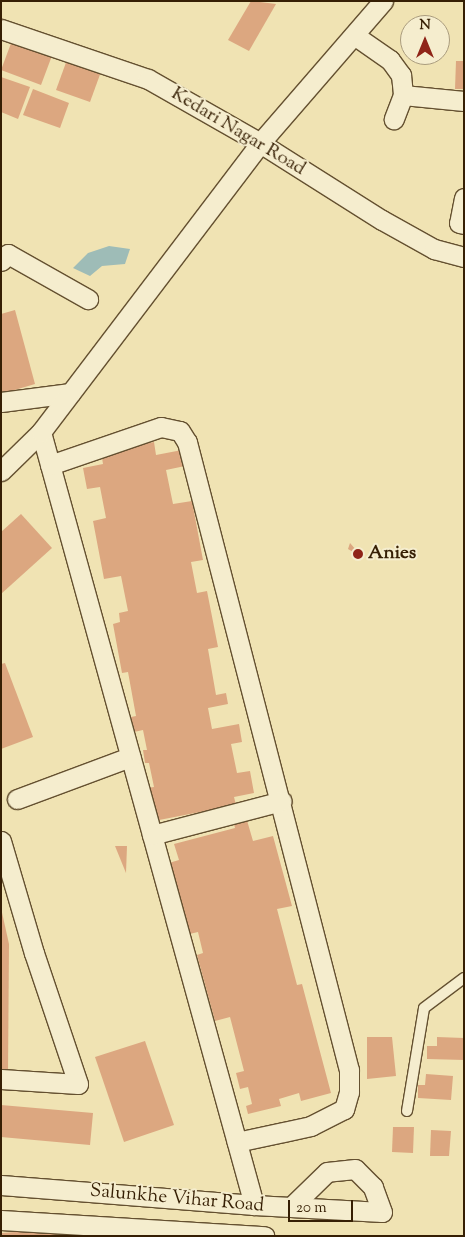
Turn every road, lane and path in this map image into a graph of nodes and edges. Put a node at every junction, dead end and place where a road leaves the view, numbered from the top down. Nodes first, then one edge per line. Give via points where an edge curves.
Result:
1 (383, 1) edge
2 (1, 29) edge
3 (354, 35) junction
4 (403, 96) junction
5 (464, 101) edge
6 (394, 119) dead end
7 (260, 144) junction
8 (464, 198) edge
9 (464, 224) edge
10 (464, 257) edge
11 (1, 261) edge
12 (88, 298) dead end
13 (70, 393) junction
14 (1, 402) edge
15 (41, 432) junction
16 (50, 465) junction
17 (1, 471) edge
18 (130, 757) junction
19 (17, 799) dead end
20 (282, 801) junction
21 (152, 835) junction
22 (1, 841) edge
23 (464, 978) edge
24 (1, 1079) edge
25 (407, 1111) dead end
26 (237, 1142) junction
27 (1, 1185) edge
28 (254, 1205) junction
29 (291, 1207) junction
30 (1, 1220) edge
31 (257, 1235) edge

1 - 3 street
2 - 7 street, Kedari Nagar Road via 148,79
3 - 4 street via 396,66 403,80
3 - 7 street
4 - 5 street
4 - 6 street
7 - 10 street, Kedari Nagar Road via 434,250
7 - 13 street
8 - 9 street via 459,223
11 - 12 street via 8,254
13 - 14 street
13 - 15 street
15 - 16 street
15 - 17 street
16 - 18 street
16 - 20 street via 161,427 180,431 187,442
18 - 19 street
18 - 21 street
20 - 21 street
20 - 26 street via 349,1070 349,1092 344,1109 311,1126
21 - 26 street
22 - 24 street via 78,1084
23 - 25 lane via 424,1008
26 - 28 street
27 - 28 street, Salunkhe Vihar Road
28 - 29 street, Salunkhe Vihar Road
29 - 29 street, Salunkhe Vihar Road via 327,1172 355,1169 373,1187 382,1212
30 - 31 street

